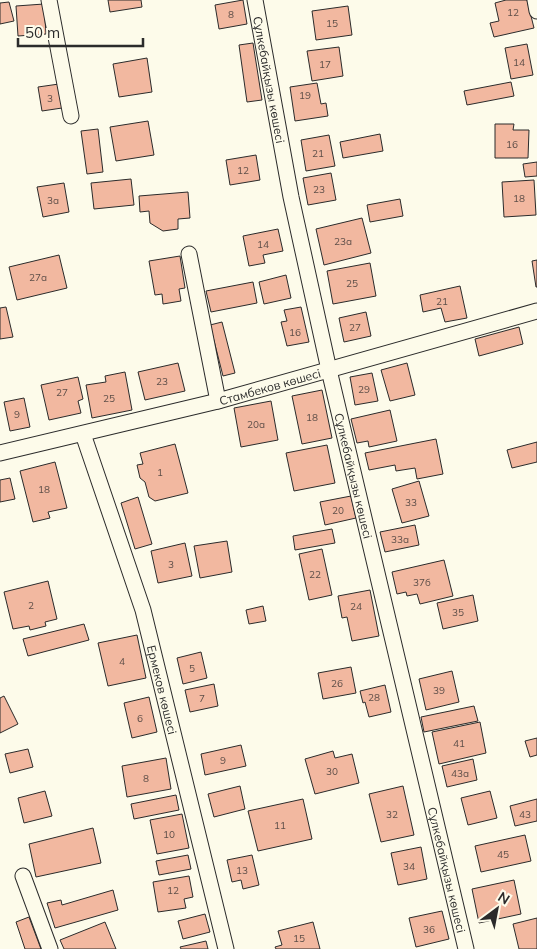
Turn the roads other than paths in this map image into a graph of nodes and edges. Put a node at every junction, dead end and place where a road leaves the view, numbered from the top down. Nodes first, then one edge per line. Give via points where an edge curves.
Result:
1 (50, 0) edge
2 (255, 0) edge
3 (535, 0) edge
4 (537, 11) edge
5 (70, 116) dead end
6 (189, 254) dead end
7 (537, 311) edge
8 (329, 370) junction
9 (218, 401) junction
10 (83, 434) junction
11 (0, 453) edge
12 (23, 876) dead end
13 (50, 949) edge
14 (226, 949) edge
15 (466, 949) edge

1 - 5 street
2 - 8 street, Сұлкебайқызы көшесі via 291,197
3 - 4 street
6 - 9 street
7 - 8 street, Стамбеков көшесі
8 - 9 street, Стамбеков көшесі
8 - 15 street, Сұлкебайқызы көшесі
9 - 10 street, Стамбеков көшесі
10 - 11 street, Стамбеков көшесі
10 - 14 street, Ермеков көшесі via 143,610
12 - 13 street

